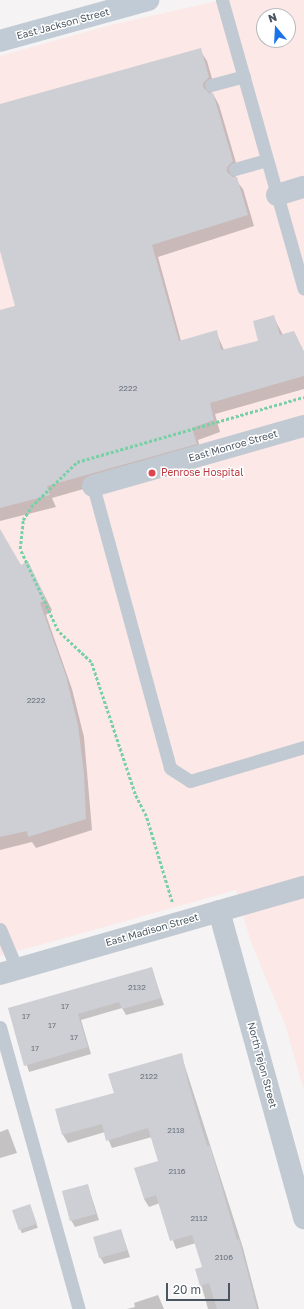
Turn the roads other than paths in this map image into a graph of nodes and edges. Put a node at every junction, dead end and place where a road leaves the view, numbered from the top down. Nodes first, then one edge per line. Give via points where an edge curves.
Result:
1 (148, 0) edge
2 (222, 0) edge
3 (0, 41) edge
4 (244, 76) junction
5 (211, 85) dead end
6 (268, 160) junction
7 (235, 169) dead end
8 (304, 188) edge
9 (277, 195) junction
10 (304, 290) edge
11 (304, 426) edge
12 (93, 486) joint
13 (304, 747) edge
14 (304, 887) edge
15 (219, 911) junction
16 (0, 929) edge
17 (8, 971) edge
18 (0, 1027) edge
19 (304, 1218) edge
20 (78, 1309) edge

1 - 3 main road, East Jackson Street
2 - 4 lane
4 - 5 lane
4 - 6 lane
6 - 7 lane
6 - 9 lane
8 - 9 street
9 - 10 lane
11 - 12 street, East Monroe Street
12 - 13 lane via 170,768 190,781
14 - 15 street, East Madison Street
15 - 17 street, East Madison Street
15 - 19 street, North Tejon Street
16 - 17 lane
18 - 20 lane

